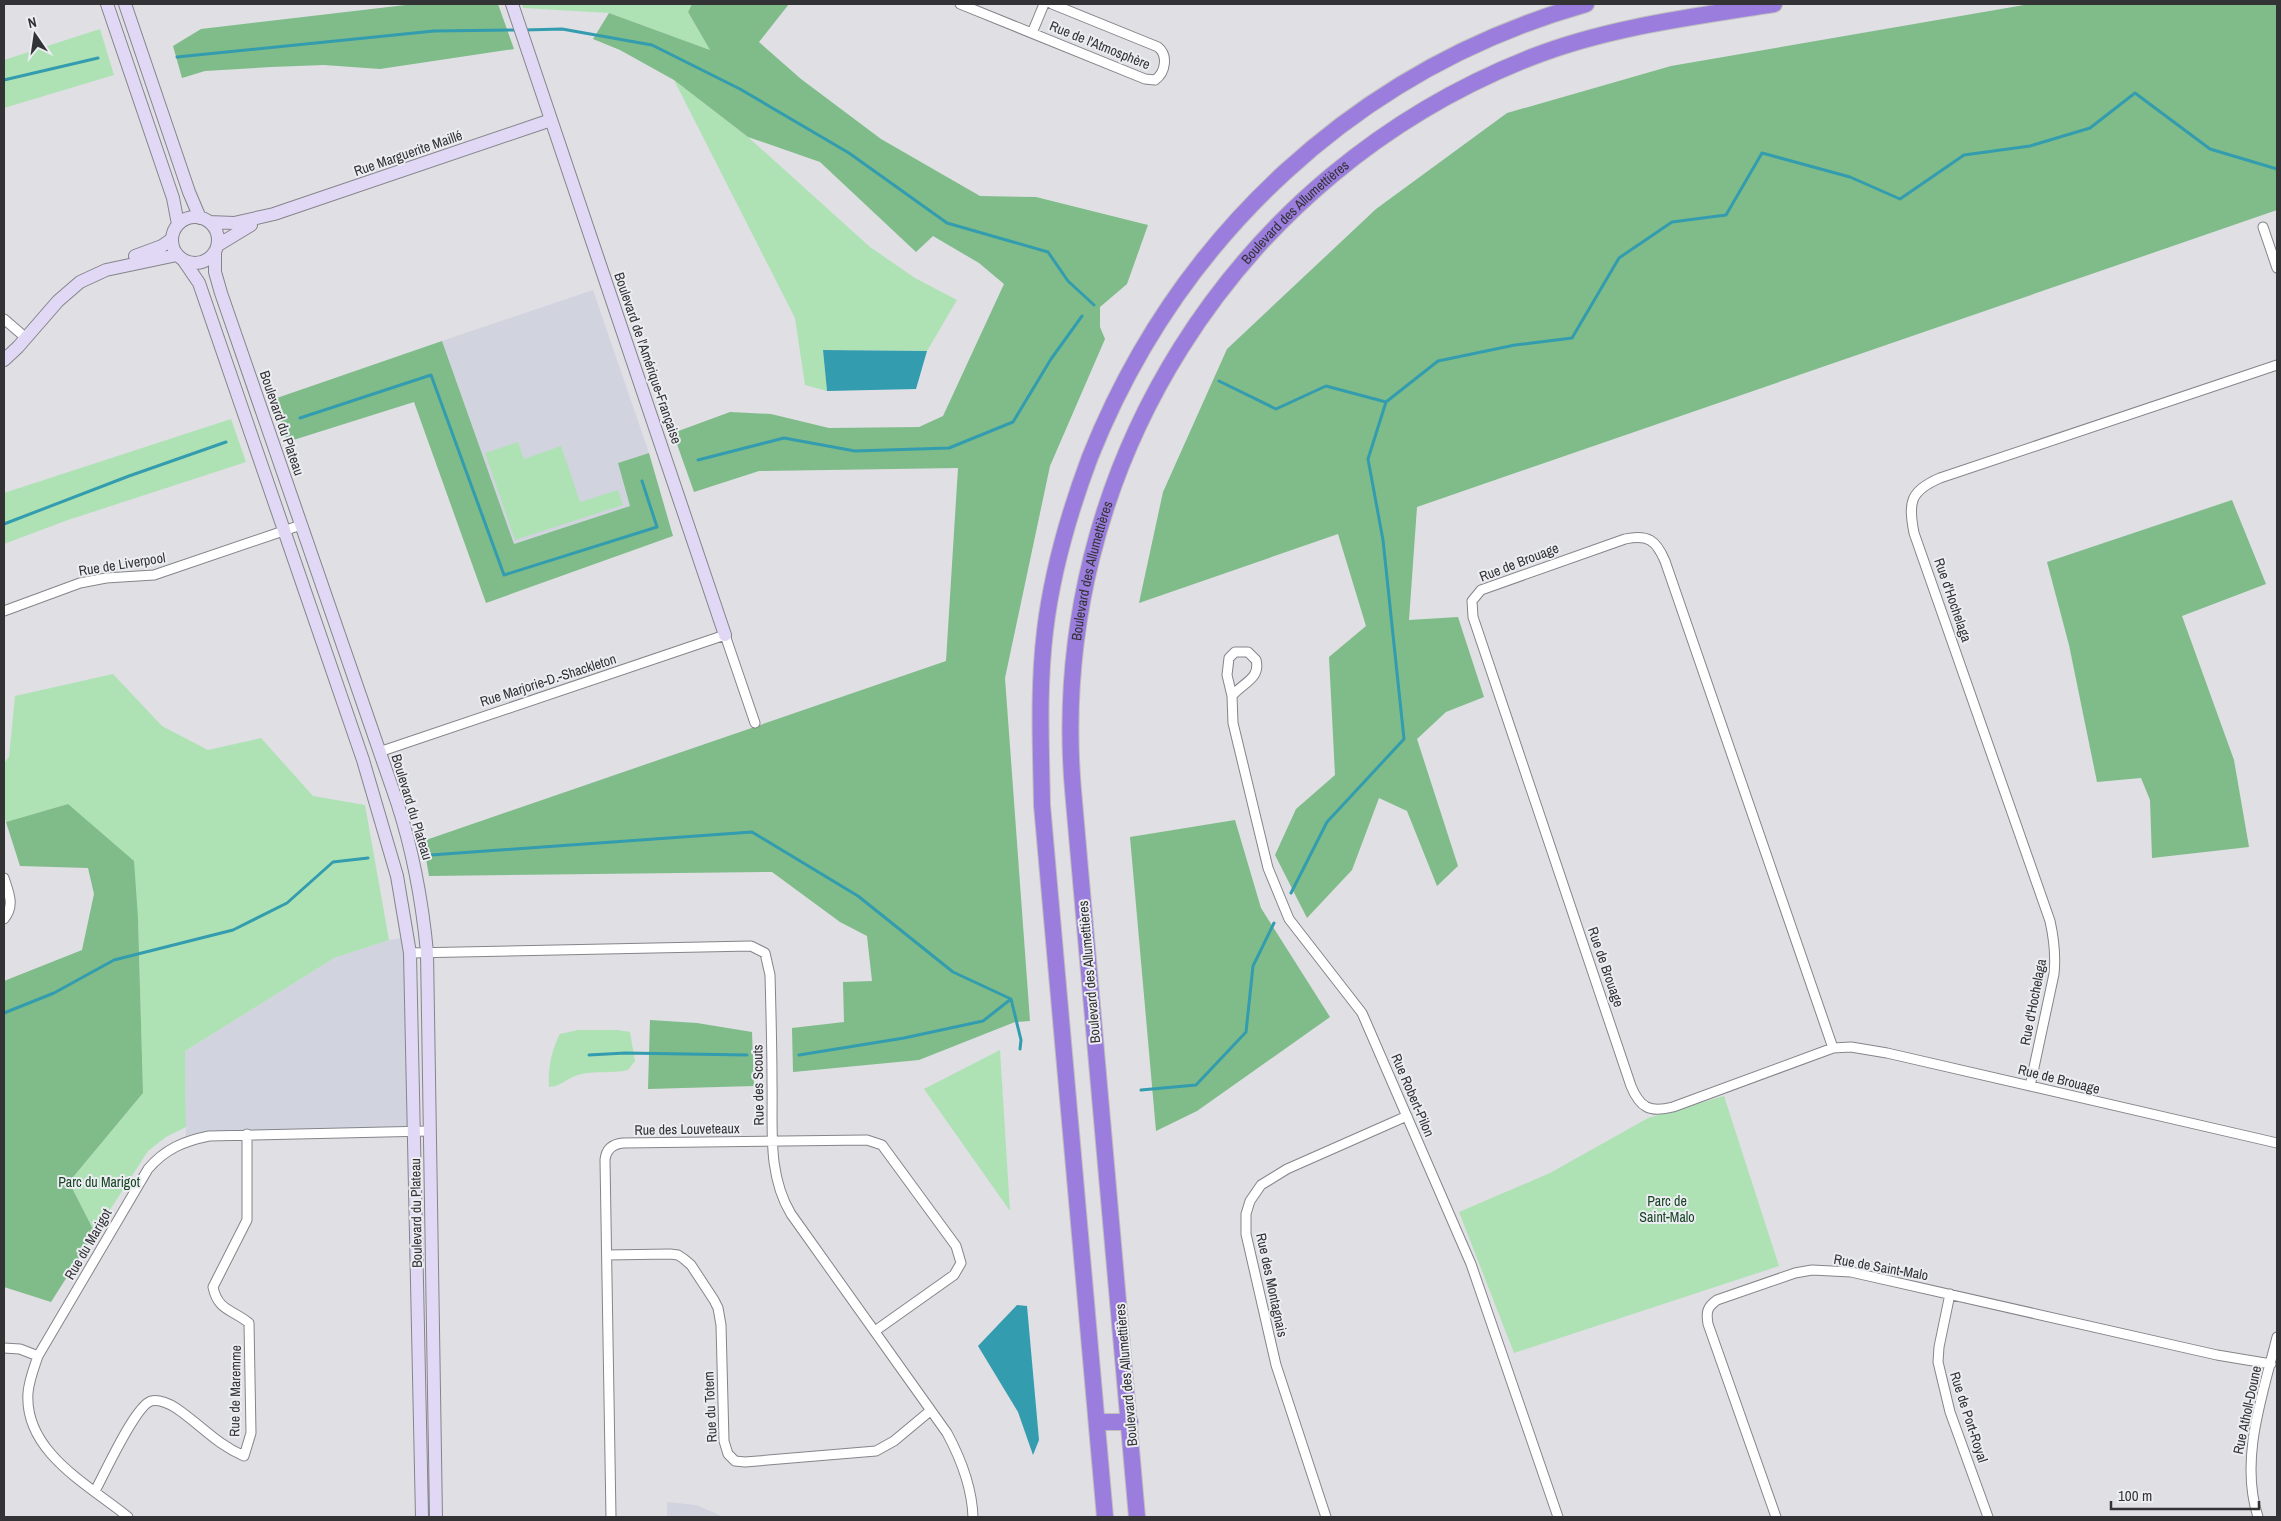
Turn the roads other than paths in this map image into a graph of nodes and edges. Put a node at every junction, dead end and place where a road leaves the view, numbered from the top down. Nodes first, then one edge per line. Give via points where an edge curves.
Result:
1 (107, 4) edge
2 (125, 4) edge
3 (512, 4) edge
4 (960, 4) edge
5 (1044, 4) edge
6 (1052, 4) edge
7 (1586, 4) edge
8 (1774, 4) edge
9 (1032, 33) junction
10 (551, 120) junction
11 (274, 214) junction
12 (205, 220) junction
13 (178, 224) junction
14 (2263, 227) dead end
15 (172, 239) junction
16 (216, 249) junction
17 (181, 258) junction
18 (2277, 268) edge
19 (106, 270) junction
20 (4, 319) edge
21 (26, 338) junction
22 (4, 360) edge
23 (2277, 364) edge
24 (301, 525) junction
25 (283, 532) junction
26 (4, 611) edge
27 (725, 634) junction
28 (1232, 696) junction
29 (755, 723) dead end
30 (379, 752) junction
31 (4, 878) edge
32 (4, 919) edge
33 (427, 952) junction
34 (410, 953) junction
35 (1833, 1048) junction
36 (2030, 1086) junction
37 (1406, 1116) junction
38 (413, 1131) junction
39 (429, 1131) junction
40 (247, 1134) junction
41 (772, 1141) junction
42 (2277, 1143) edge
43 (607, 1255) junction
44 (1950, 1294) junction
45 (875, 1331) junction
46 (2277, 1337) edge
47 (4, 1348) edge
48 (38, 1356) junction
49 (2271, 1364) junction
50 (930, 1411) junction
51 (1098, 1422) junction
52 (1130, 1422) junction
53 (95, 1491) junction
54 (128, 1517) edge
55 (422, 1517) edge
56 (436, 1517) edge
57 (611, 1517) edge
58 (973, 1517) edge
59 (1105, 1517) edge
60 (1137, 1517) edge
61 (1326, 1517) edge
62 (1558, 1517) edge
63 (1776, 1517) edge
64 (1988, 1517) edge
65 (2258, 1517) edge

1 - 13 main road via 173,198
2 - 12 main road via 189,192
3 - 10 main road, Boulevard de l'Amérique-Française
4 - 9 street, Rue de l'Atmosphère
5 - 9 street, Rue de l'Atmosphère
6 - 9 street, Rue de l'Atmosphère via 1158,47 1163,51 1165,61 1159,77 1145,79
7 - 51 highway via 1502,33 1404,82 1355,114 1266,190 1193,272 1154,328 1102,427 1073,504 1045,630 1039,703 1042,786
8 - 52 highway, Boulevard des Allumettières via 1668,20 1562,47 1485,77 1400,126 1350,160 1308,195 1248,256 1194,328 1148,407 1109,501 1084,590 1075,648 1069,729
10 - 11 main road, Rue Marguerite Maillé
10 - 27 main road, Boulevard de l'Amérique-Française
11 - 12 main road, Rue Marguerite Maillé via 234,223
11 - 16 main road, Rue Marguerite Maillé via 237,232
12 - 13 main road via 185,220
12 - 16 main road via 218,236
13 - 15 main road
14 - 18 street
15 - 17 main road
15 - 19 main road
16 - 17 main road via 201,262
16 - 24 main road, Boulevard du Plateau via 215,272 221,293
17 - 19 main road
17 - 25 main road, Boulevard du Plateau via 198,283
19 - 21 main road via 70,290
20 - 21 street
21 - 22 main road
23 - 36 street, Rue d'Hochelaga via 1940,478 1917,491 1911,504 1914,532 2054,939 2054,974
24 - 25 street, Rue de Liverpool
24 - 30 main road, Boulevard du Plateau
25 - 26 street, Rue de Liverpool via 161,573 80,583
25 - 34 main road, Boulevard du Plateau via 363,760 397,876
27 - 29 street, Boulevard de l'Amérique-Française
27 - 30 street, Rue Marjorie-D.-Shackleton
28 - 28 street, Rue Robert-Pilon via 1258,672 1256,660 1248,652 1235,652 1229,658 1227,675
28 - 37 street, Rue Robert-Pilon via 1233,723 1268,868 1280,900 1297,930 1362,1013
30 - 33 main road, Boulevard du Plateau via 409,839
31 - 32 street via 11,902
33 - 34 street, Rue des Scouts
33 - 39 main road, Boulevard du Plateau
33 - 41 street, Rue des Scouts via 751,946 761,950 768,958 770,975
34 - 38 main road, Boulevard du Plateau
35 - 35 street, Rue de Brouage via 1673,1107 1654,1110 1640,1101 1631,1086 1473,617 1472,601 1481,590 1625,539 1642,537 1656,543 1665,561
35 - 36 street, Rue de Brouage via 1851,1047 1887,1053
36 - 42 street, Rue de Brouage
37 - 61 street, Rue des Montagnais via 1287,1168 1261,1185 1246,1214 1246,1234 1276,1365
37 - 62 street, Rue Robert-Pilon via 1471,1264
38 - 39 street, Rue du Marigot
38 - 40 street, Rue du Marigot
38 - 55 main road, Boulevard du Plateau
39 - 56 main road, Boulevard du Plateau
40 - 48 street, Rue du Marigot via 196,1138 159,1156 136,1186
40 - 53 street, Rue de Maremme via 246,1220 213,1286 220,1304 249,1324 251,1427 244,1456 218,1443 176,1408 158,1400 151,1401 137,1412
41 - 43 street, Rue des Louveteaux via 623,1143 612,1146 604,1160
41 - 45 street, Rue des Scouts via 776,1177 786,1206
41 - 45 street, Rue des Louveteaux via 868,1140 878,1143 887,1150 956,1246 961,1263 954,1275
43 - 50 street, Rue du Totem via 678,1255 691,1266 714,1300 721,1325 724,1441 735,1462 876,1451 894,1441
43 - 57 street, Rue des Louveteaux
44 - 49 street, Rue de Saint-Malo
44 - 63 street, Rue de Saint-Malo via 1851,1272 1812,1270 1725,1297 1709,1306 1706,1314 1708,1324
44 - 64 street, Rue de Port-Royal via 1938,1347 1938,1362 1950,1412
45 - 50 street, Rue des Scouts
46 - 49 street, Rue Atholl-Doune
47 - 48 street via 11,1347
48 - 53 street, Rue du Marigot via 31,1376 28,1402 39,1436 52,1454
49 - 65 street, Rue Atholl-Doune via 2250,1467 2250,1485
50 - 58 street, Rue des Scouts via 958,1456 967,1481
51 - 52 highway
51 - 59 highway
52 - 60 highway, Boulevard des Allumettières
53 - 54 street, Rue du Marigot

